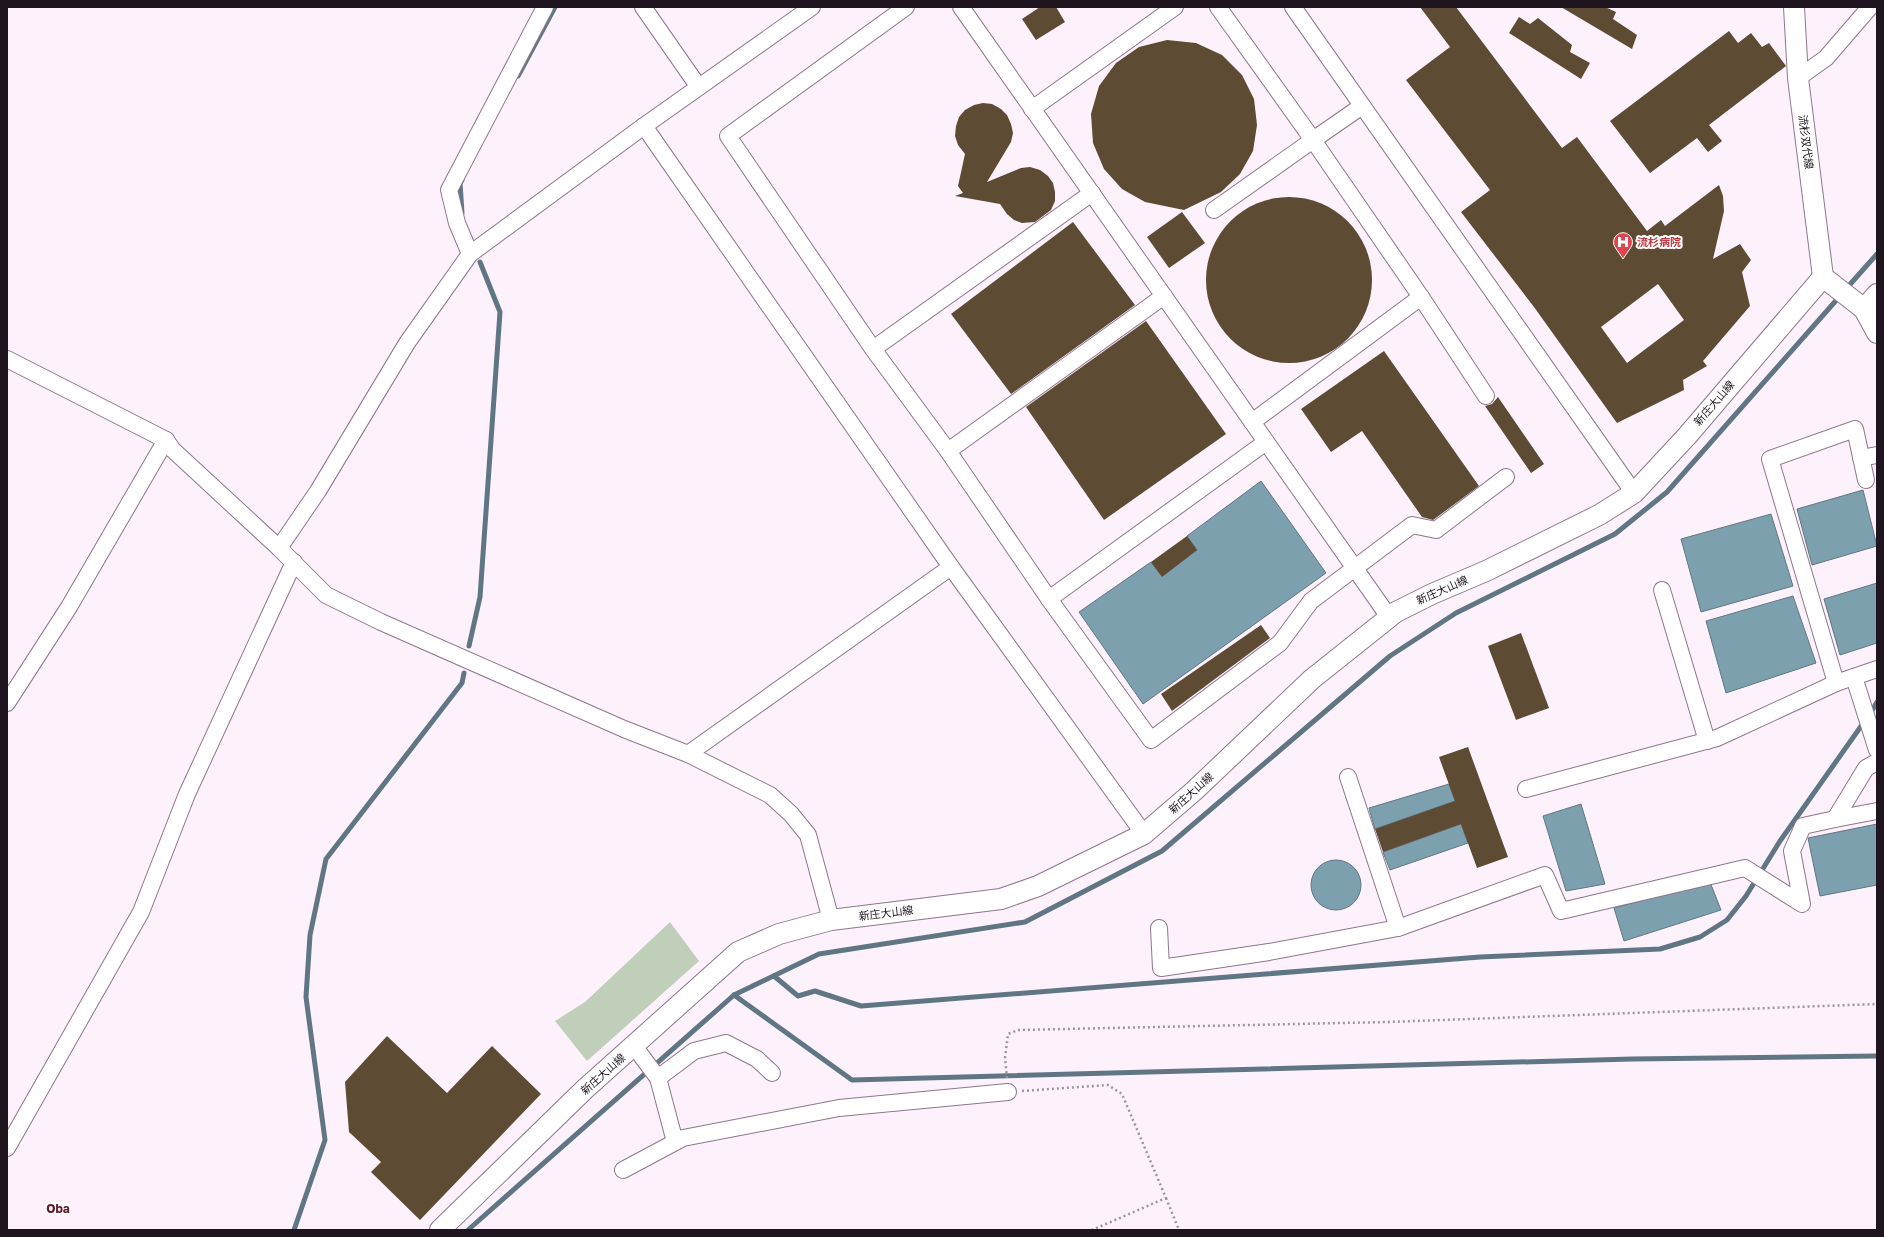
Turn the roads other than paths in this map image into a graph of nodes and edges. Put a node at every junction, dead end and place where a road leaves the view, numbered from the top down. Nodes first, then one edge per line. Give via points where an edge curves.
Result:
1 (545, 7) edge
2 (643, 7) edge
3 (812, 7) edge
4 (906, 7) edge
5 (961, 7) edge
6 (1176, 7) edge
7 (1218, 7) edge
8 (1293, 7) edge
9 (1794, 7) edge
10 (1870, 7) edge
11 (1798, 78) junction
12 (698, 86) junction
13 (1362, 106) junction
14 (1032, 109) junction
15 (644, 126) junction
16 (1313, 140) junction
17 (1092, 193) junction
18 (1214, 210) dead end
19 (470, 254) junction
20 (1829, 281) junction
21 (1877, 294) edge
22 (1164, 296) junction
23 (1421, 297) junction
24 (1864, 309) junction
25 (1877, 333) edge
26 (872, 349) junction
27 (7, 359) edge
28 (1486, 396) dead end
29 (1252, 422) junction
30 (166, 440) junction
31 (1266, 442) junction
32 (948, 451) junction
33 (1877, 455) edge
34 (1861, 458) junction
35 (1506, 477) dead end
36 (1866, 480) dead end
37 (1634, 493) junction
38 (279, 548) junction
39 (294, 562) junction
40 (951, 567) junction
41 (1355, 569) junction
42 (1662, 590) dead end
43 (1049, 599) junction
44 (1389, 618) junction
45 (1877, 668) edge
46 (1854, 677) junction
47 (1836, 683) junction
48 (7, 703) edge
49 (1707, 741) junction
50 (1877, 750) edge
51 (688, 754) junction
52 (1877, 762) edge
53 (1348, 777) dead end
54 (1526, 789) dead end
55 (1877, 811) edge
56 (1835, 819) junction
57 (1144, 834) junction
58 (830, 920) junction
59 (1159, 928) dead end
60 (1398, 928) junction
61 (634, 1046) junction
62 (772, 1073) dead end
63 (658, 1078) junction
64 (1008, 1092) road end
65 (676, 1142) junction
66 (7, 1148) edge
67 (623, 1170) dead end
68 (440, 1230) edge

1 - 19 street via 449,190 457,223
2 - 12 street
3 - 12 street
4 - 26 street via 728,136
5 - 14 street
6 - 14 street
7 - 16 street
8 - 13 street
9 - 11 main road, 流杉双代線
10 - 11 street via 1826,58
11 - 20 main road, 流杉双代線
12 - 15 street
13 - 16 street
13 - 37 street
14 - 17 street
15 - 19 street
15 - 40 street
16 - 18 street
16 - 23 street
17 - 22 street
17 - 26 street
19 - 38 street via 407,343 318,490
20 - 24 main road
20 - 37 main road, 新庄大山線
21 - 24 main road
22 - 29 street
22 - 32 street
23 - 28 street
23 - 29 street
24 - 25 main road
26 - 32 street
27 - 30 street
29 - 31 street
30 - 38 street
30 - 48 street via 69,607
31 - 41 street
31 - 43 street
32 - 43 street
33 - 34 street
34 - 36 street
34 - 47 street via 1855,429 1770,459
35 - 41 street via 1436,530 1412,525
37 - 44 main road, 新庄大山線 via 1600,515 1486,571 1432,594
38 - 39 street
39 - 51 street via 326,595 374,619 617,726
39 - 66 street via 187,794 141,912
40 - 51 street
40 - 57 street
41 - 43 street via 1311,601 1280,643 1151,740
41 - 44 street
42 - 49 street
44 - 57 main road, 新庄大山線 via 1312,679 1194,791
45 - 46 street
46 - 47 street
46 - 50 street
47 - 49 street
49 - 54 street
51 - 58 street via 770,795 791,814 808,835
52 - 56 street via 1866,768
53 - 60 street
55 - 56 street
56 - 60 street via 1803,826 1792,851 1802,904 1745,868 1560,911 1545,875
57 - 58 main road, 新庄大山線 via 1038,886 1001,899
58 - 61 main road, 新庄大山線 via 778,934 738,952
59 - 60 street via 1161,968 1269,952
61 - 63 street
61 - 68 main road, 新庄大山線 via 585,1089
62 - 63 street via 756,1059 726,1043 694,1051
63 - 65 street
64 - 65 street via 839,1108 683,1138
65 - 67 street

